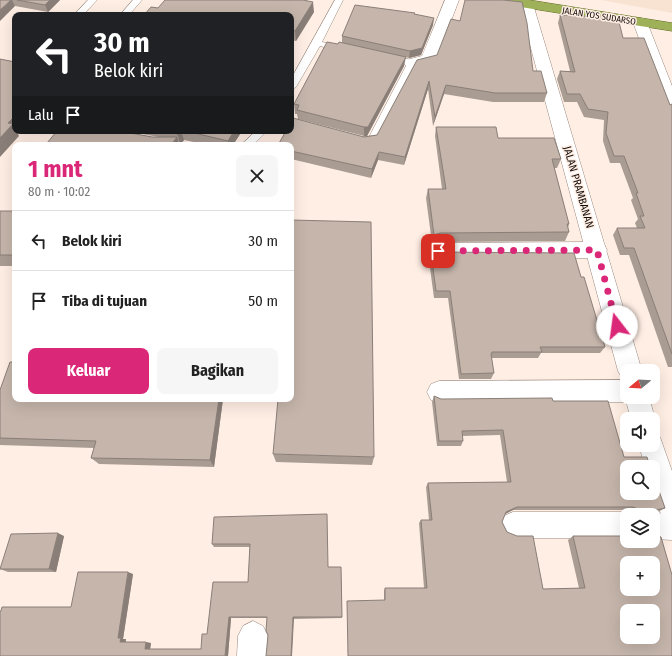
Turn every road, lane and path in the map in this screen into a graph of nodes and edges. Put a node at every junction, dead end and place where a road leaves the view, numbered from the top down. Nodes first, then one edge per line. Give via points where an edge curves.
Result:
1 (93, 0) edge
2 (138, 0) edge
3 (339, 0) edge
4 (452, 0) edge
5 (502, 0) edge
6 (526, 4) junction
7 (81, 12) edge
8 (127, 12) edge
9 (640, 22) junction
10 (672, 27) edge
11 (317, 43) junction
12 (357, 51) edge
13 (387, 58) edge
14 (412, 63) junction
15 (294, 82) edge
16 (669, 90) edge
17 (672, 107) edge
18 (259, 134) edge
19 (349, 138) edge
20 (249, 142) edge
21 (597, 250) junction
22 (438, 251) edge
23 (628, 364) edge
24 (439, 392) dead end
25 (620, 392) edge
26 (654, 452) edge
27 (672, 512) edge
28 (512, 525) dead end
29 (620, 525) edge
30 (660, 526) edge
31 (672, 527) edge

1 - 7 lane
2 - 8 lane
3 - 11 lane
4 - 14 street via 428,60
5 - 6 highway, JALAN YOS SUDARSO
6 - 9 highway, JALAN YOS SUDARSO
6 - 21 street, JALAN PRAMBANAN
9 - 10 highway, JALAN YOS SUDARSO
9 - 16 street
11 - 12 lane
11 - 15 lane
13 - 14 lane
14 - 19 lane via 372,140
16 - 17 street
18 - 20 lane
21 - 22 street
21 - 23 street, JALAN PRAMBANAN
24 - 25 street
26 - 27 street
28 - 29 street
30 - 31 street

